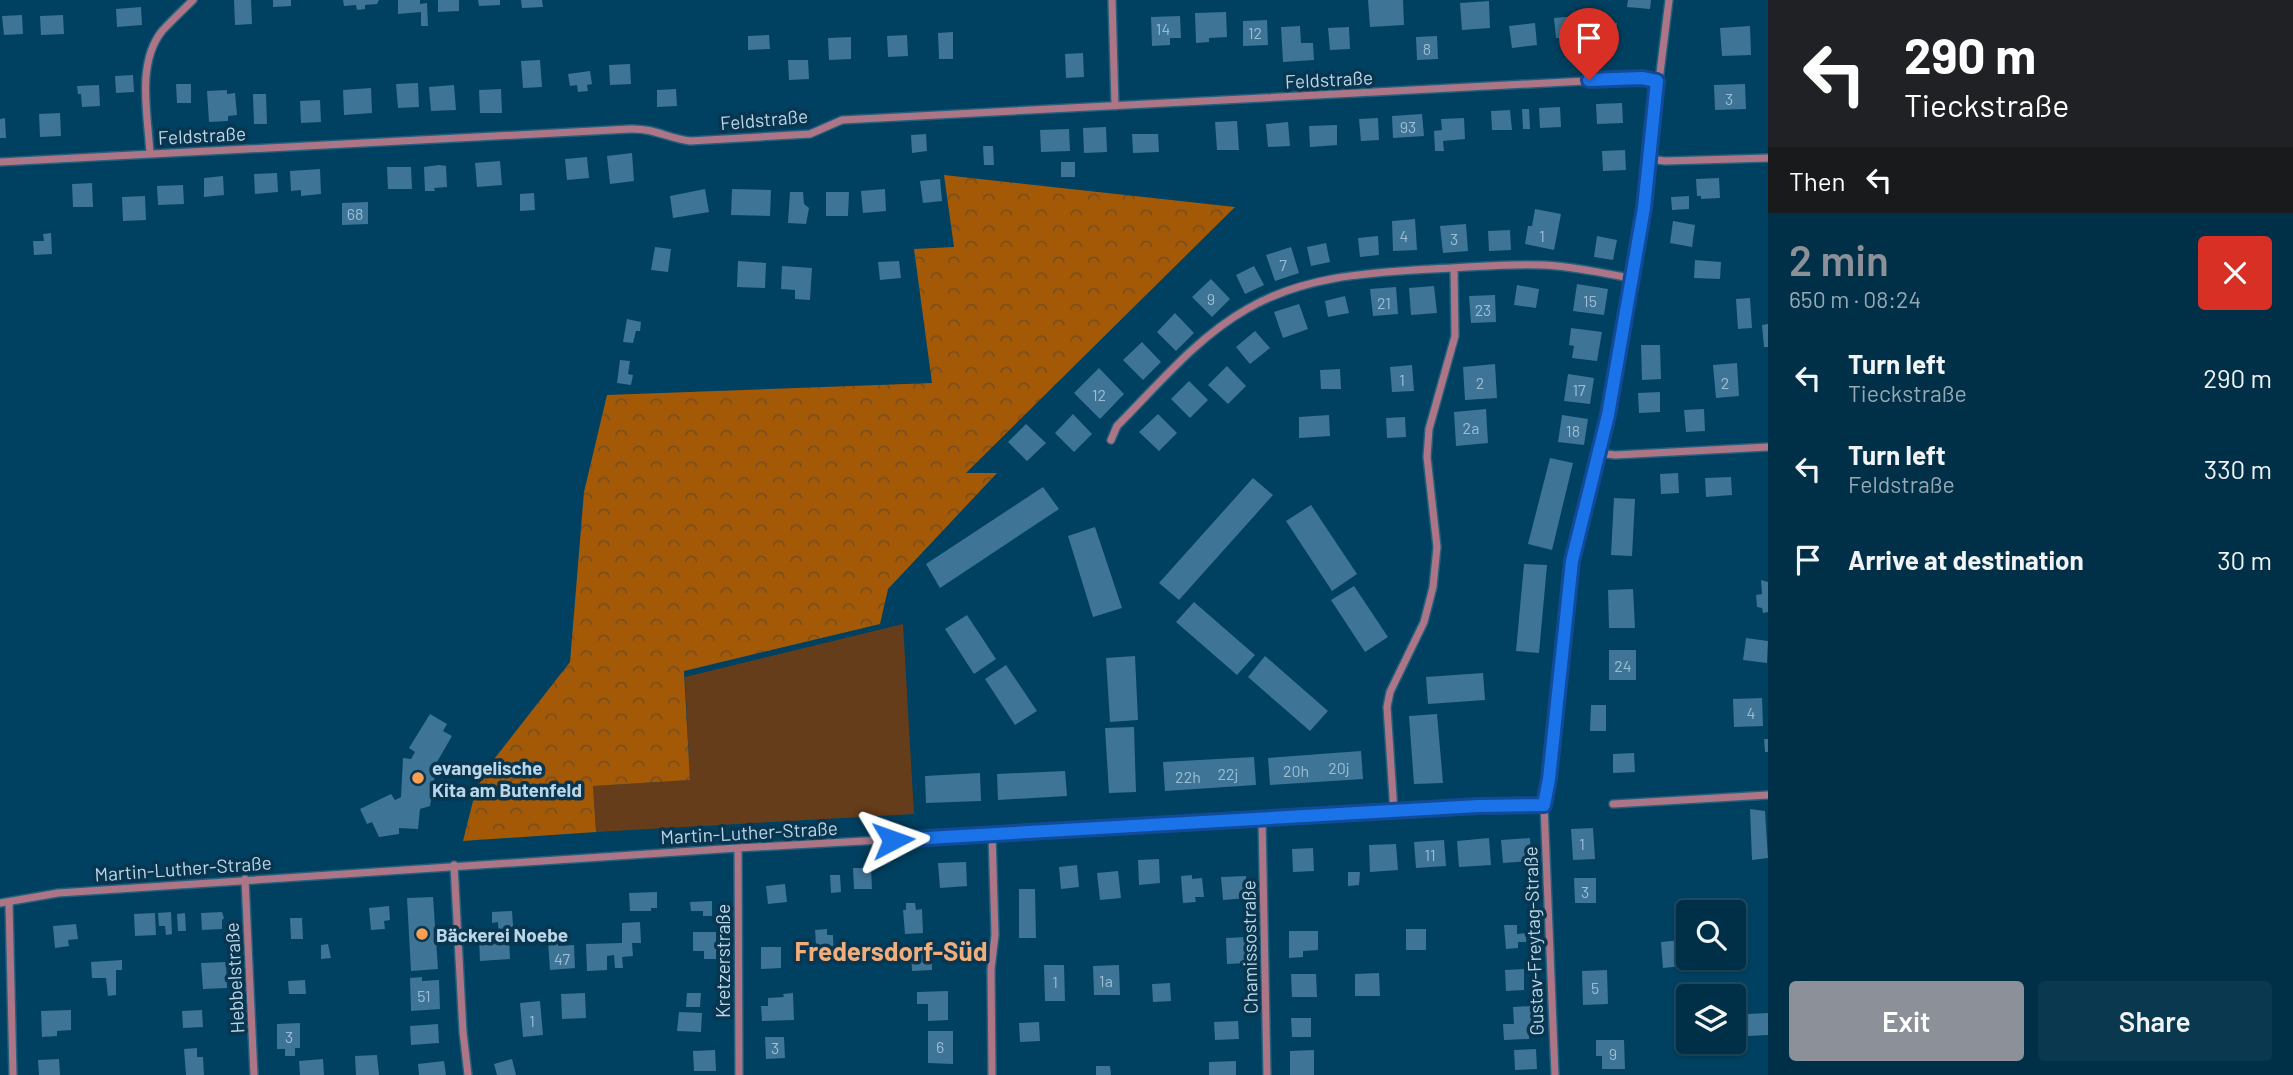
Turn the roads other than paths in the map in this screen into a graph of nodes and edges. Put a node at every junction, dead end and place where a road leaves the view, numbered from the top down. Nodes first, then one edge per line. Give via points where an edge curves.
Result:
1 (193, 0) edge
2 (1112, 0) edge
3 (1668, 0) edge
4 (1657, 81) junction
5 (1115, 106) junction
6 (150, 153) junction
7 (1768, 158) edge
8 (1649, 159) junction
9 (0, 162) edge
10 (1454, 268) junction
11 (1631, 278) junction
12 (1111, 440) dead end
13 (1768, 447) edge
14 (1598, 453) junction
15 (1768, 795) edge
16 (1613, 804) dead end
17 (1544, 805) junction
18 (1394, 812) junction
19 (1262, 818) junction
20 (992, 833) junction
21 (738, 848) junction
22 (454, 865) junction
23 (245, 879) junction
24 (4, 902) edge
25 (13, 1075) edge
26 (254, 1075) edge
27 (468, 1075) edge
28 (739, 1075) edge
29 (992, 1075) edge
30 (1267, 1075) edge
31 (1555, 1075) edge

1 - 6 street via 162,32 147,63
2 - 5 street
3 - 4 street, Gustav-Freytag-Straße
4 - 5 street, Feldstraße via 1642,78
4 - 8 street, Gustav-Freytag-Straße
5 - 6 street, Feldstraße via 842,120 810,134 690,141 647,128
6 - 9 street, Feldstraße
7 - 8 street
8 - 11 street, Gustav-Freytag-Straße
10 - 11 street via 1542,265
10 - 12 street via 1342,276 1266,299 1221,325 1199,345 1117,426
10 - 18 street via 1455,336 1429,429 1427,457 1437,547 1433,587 1424,622 1387,707
11 - 14 street, Gustav-Freytag-Straße
13 - 14 street
14 - 17 street, Gustav-Freytag-Straße via 1572,561
15 - 16 street
17 - 18 street, Martin-Luther-Straße
17 - 31 street, Gustav-Freytag-Straße
18 - 19 street, Martin-Luther-Straße
19 - 20 street, Martin-Luther-Straße
19 - 30 street, Chamissostraße
20 - 21 street, Martin-Luther-Straße
20 - 29 street
21 - 22 street, Martin-Luther-Straße
21 - 28 street, Kretzerstraße
22 - 23 street, Martin-Luther-Straße
22 - 27 street
23 - 24 street, Martin-Luther-Straße via 58,893
23 - 26 street, Hebbelstraße
24 - 25 street

